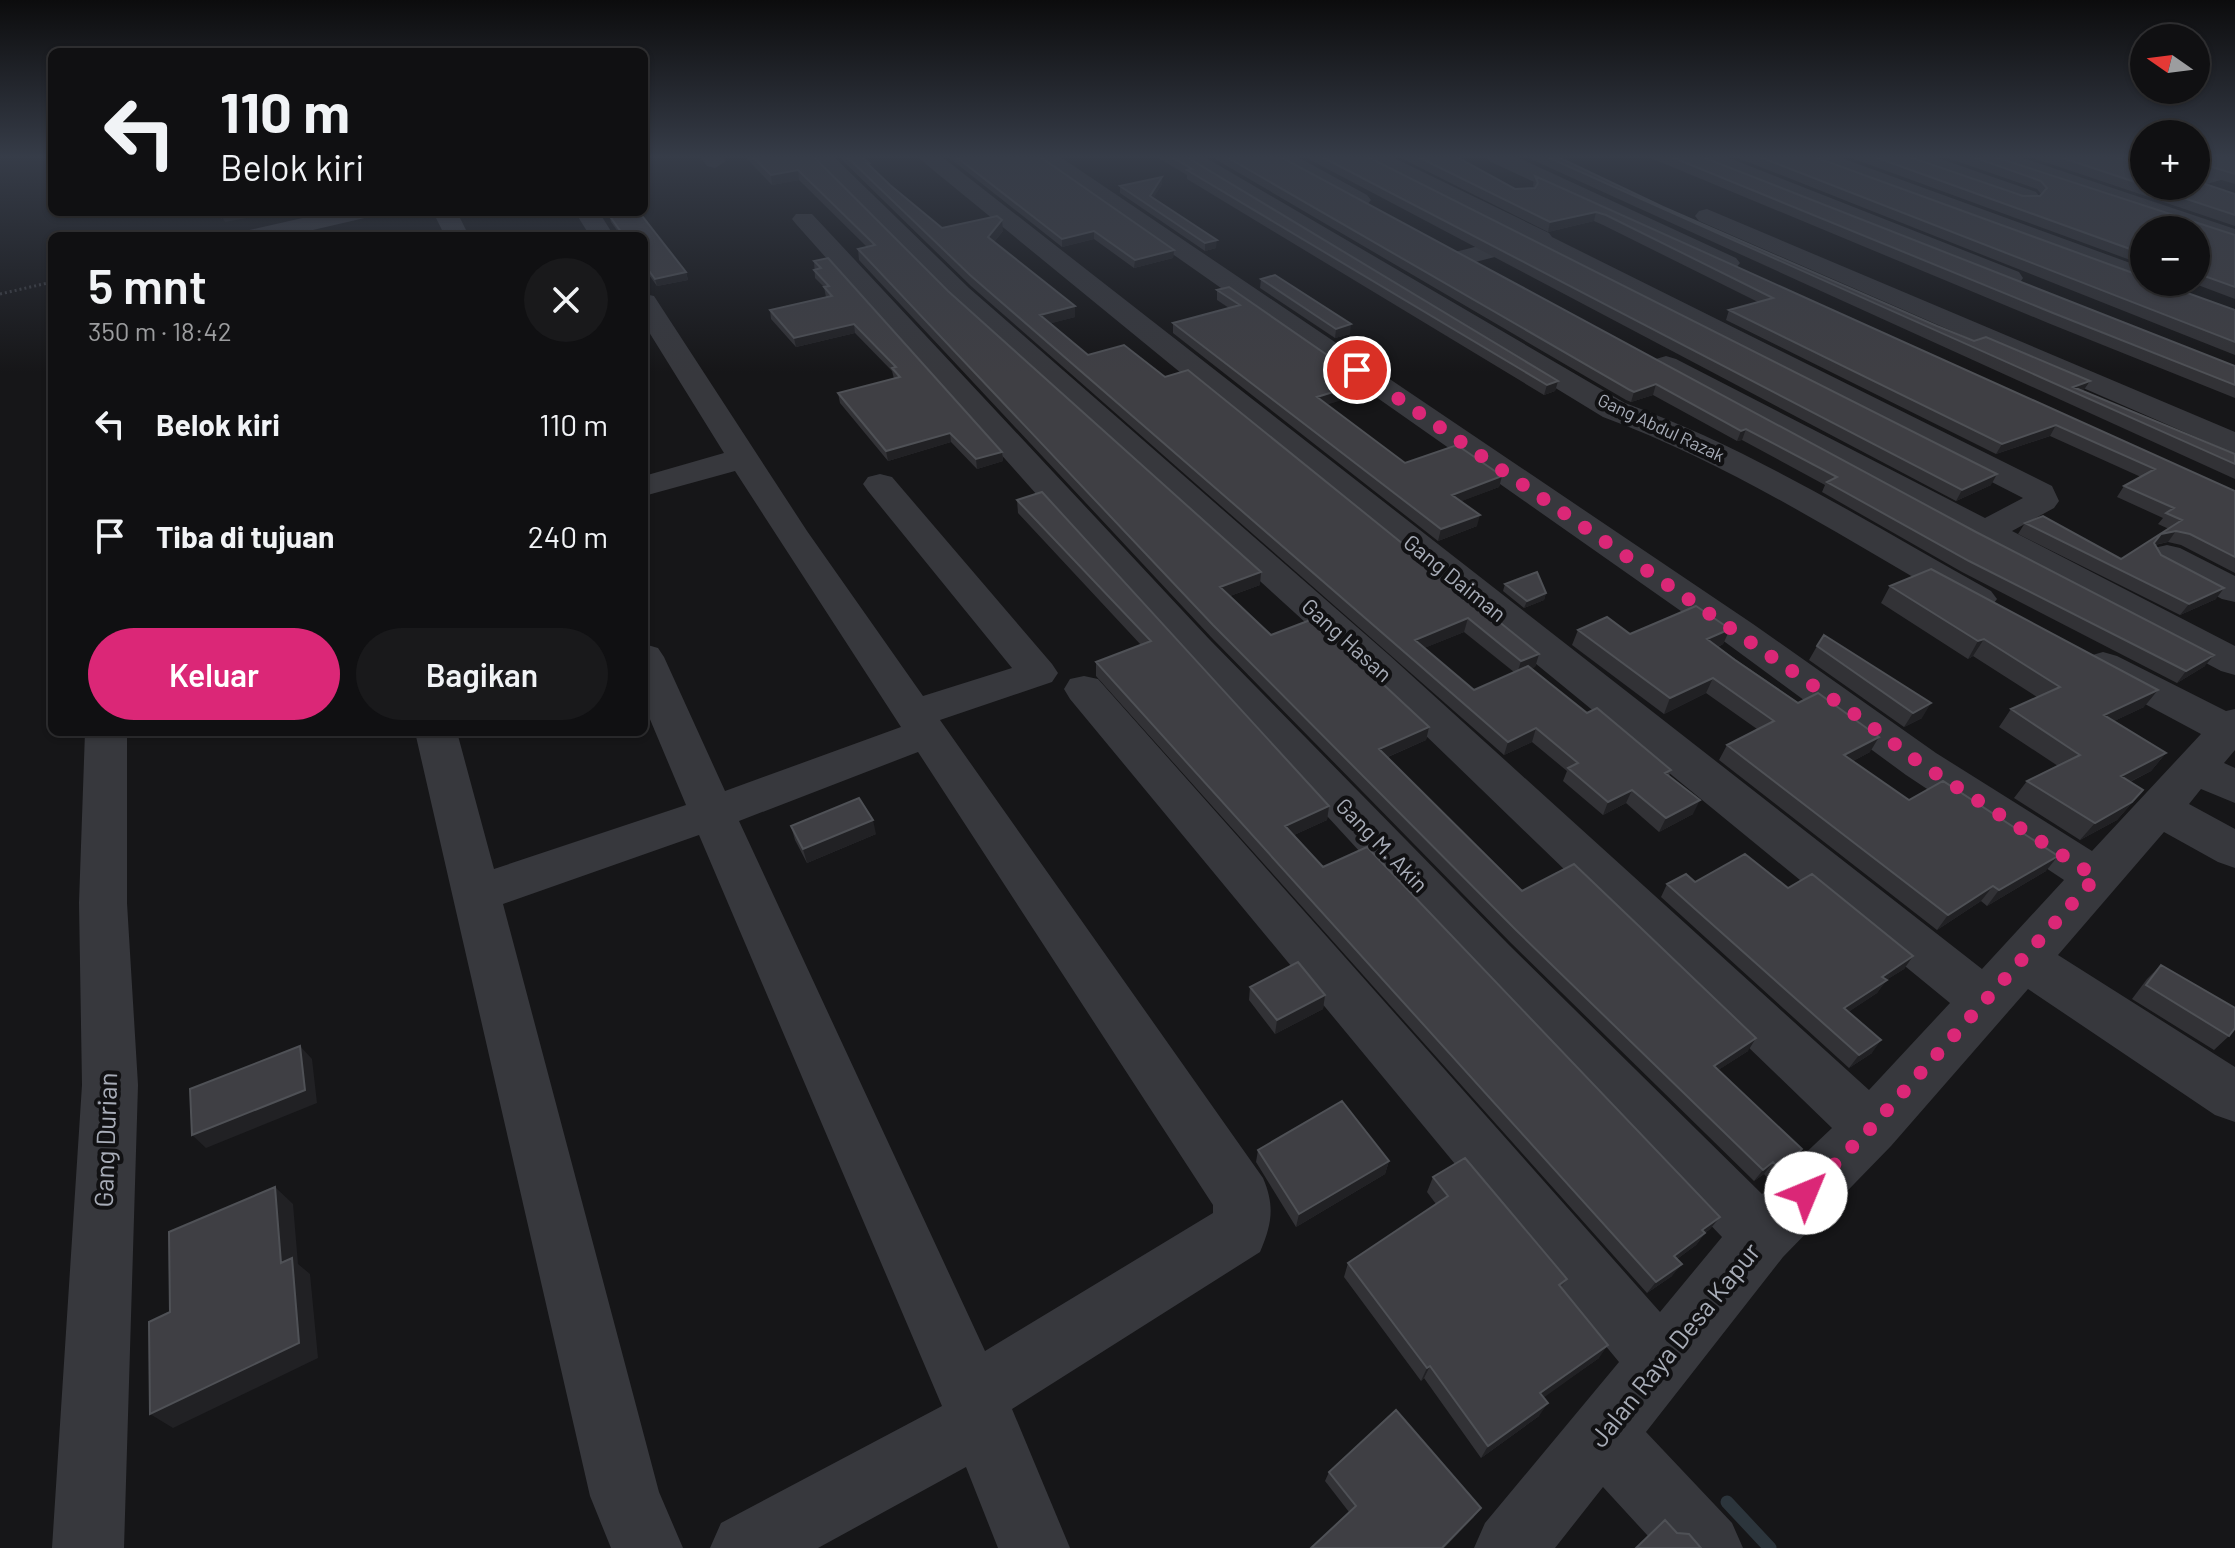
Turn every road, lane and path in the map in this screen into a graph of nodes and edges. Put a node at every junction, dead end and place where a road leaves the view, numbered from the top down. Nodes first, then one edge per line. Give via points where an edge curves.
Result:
1 (812, 228) edge
2 (893, 228) edge
3 (1017, 228) edge
4 (1149, 228) edge
5 (1308, 228) edge
6 (1516, 228) edge
7 (1610, 228) edge
8 (1643, 228) edge
9 (1735, 228) edge
10 (1885, 228) edge
11 (2012, 228) edge
12 (2209, 228) edge
13 (1568, 232) edge
14 (2235, 237) edge
15 (1538, 239) junction
16 (1438, 242) edge
17 (1653, 251) edge
18 (1464, 257) junction
19 (1490, 271) edge
20 (2130, 272) edge
21 (1754, 275) edge
22 (48, 283) edge
23 (2029, 286) edge
24 (0, 294) edge
25 (648, 308) edge
26 (1638, 350) edge
27 (2235, 444) edge
28 (744, 458) junction
29 (880, 484) dead end
30 (648, 485) edge
31 (1983, 533) junction
32 (2167, 556) edge
33 (2235, 591) edge
34 (2005, 614) edge
35 (2075, 650) edge
36 (2235, 662) edge
37 (648, 667) edge
38 (1084, 689) dead end
39 (921, 724) junction
40 (106, 736) edge
41 (437, 736) edge
42 (2210, 763) edge
43 (710, 814) junction
44 (2235, 850) edge
45 (2096, 877) junction
46 (475, 894) junction
47 (2022, 958) junction
48 (1983, 999) junction
49 (2235, 1097) edge
50 (1871, 1128) junction
51 (1762, 1236) junction
52 (1661, 1362) junction
53 (978, 1409) junction
54 (1603, 1436) junction
55 (88, 1548) edge
56 (647, 1548) edge
57 (746, 1548) edge
58 (1034, 1548) edge
59 (1510, 1548) edge
60 (1707, 1548) edge

1 - 51 street, Gang M. Akin via 1185,638
2 - 50 street, Gang Hasan via 960,294 1375,664
3 - 48 street, Gang Daiman
4 - 45 street via 1921,764
5 - 34 street, Gang Abdul Razak via 1614,410 1722,455
6 - 15 street
7 - 17 street
8 - 21 street
9 - 27 street
10 - 23 street
11 - 20 street
12 - 14 street
13 - 15 street
15 - 18 street
15 - 31 street via 2040,493 2042,501
16 - 18 street
18 - 19 street
22 - 24 path
25 - 28 street
26 - 31 street
28 - 30 street
28 - 39 street
29 - 39 street via 1038,673
31 - 36 street
32 - 33 street
35 - 42 street
37 - 43 street
38 - 52 street
39 - 43 street
39 - 53 street via 1242,1198 1239,1231
40 - 55 street, Gang Durian via 103,903 110,1085
41 - 46 street
42 - 44 street
42 - 45 street, Jalan Raya Desa Kapur
43 - 46 street
43 - 53 street
45 - 47 street, Jalan Raya Desa Kapur
46 - 56 street via 625,1496
47 - 48 street, Jalan Raya Desa Kapur
47 - 49 street
48 - 50 street, Jalan Raya Desa Kapur
50 - 51 street, Jalan Raya Desa Kapur
51 - 52 street, Jalan Raya Desa Kapur
52 - 54 street, Jalan Raya Desa Kapur
53 - 57 street
53 - 58 street
54 - 59 street, Jalan Raya Desa Kapur
54 - 60 street

